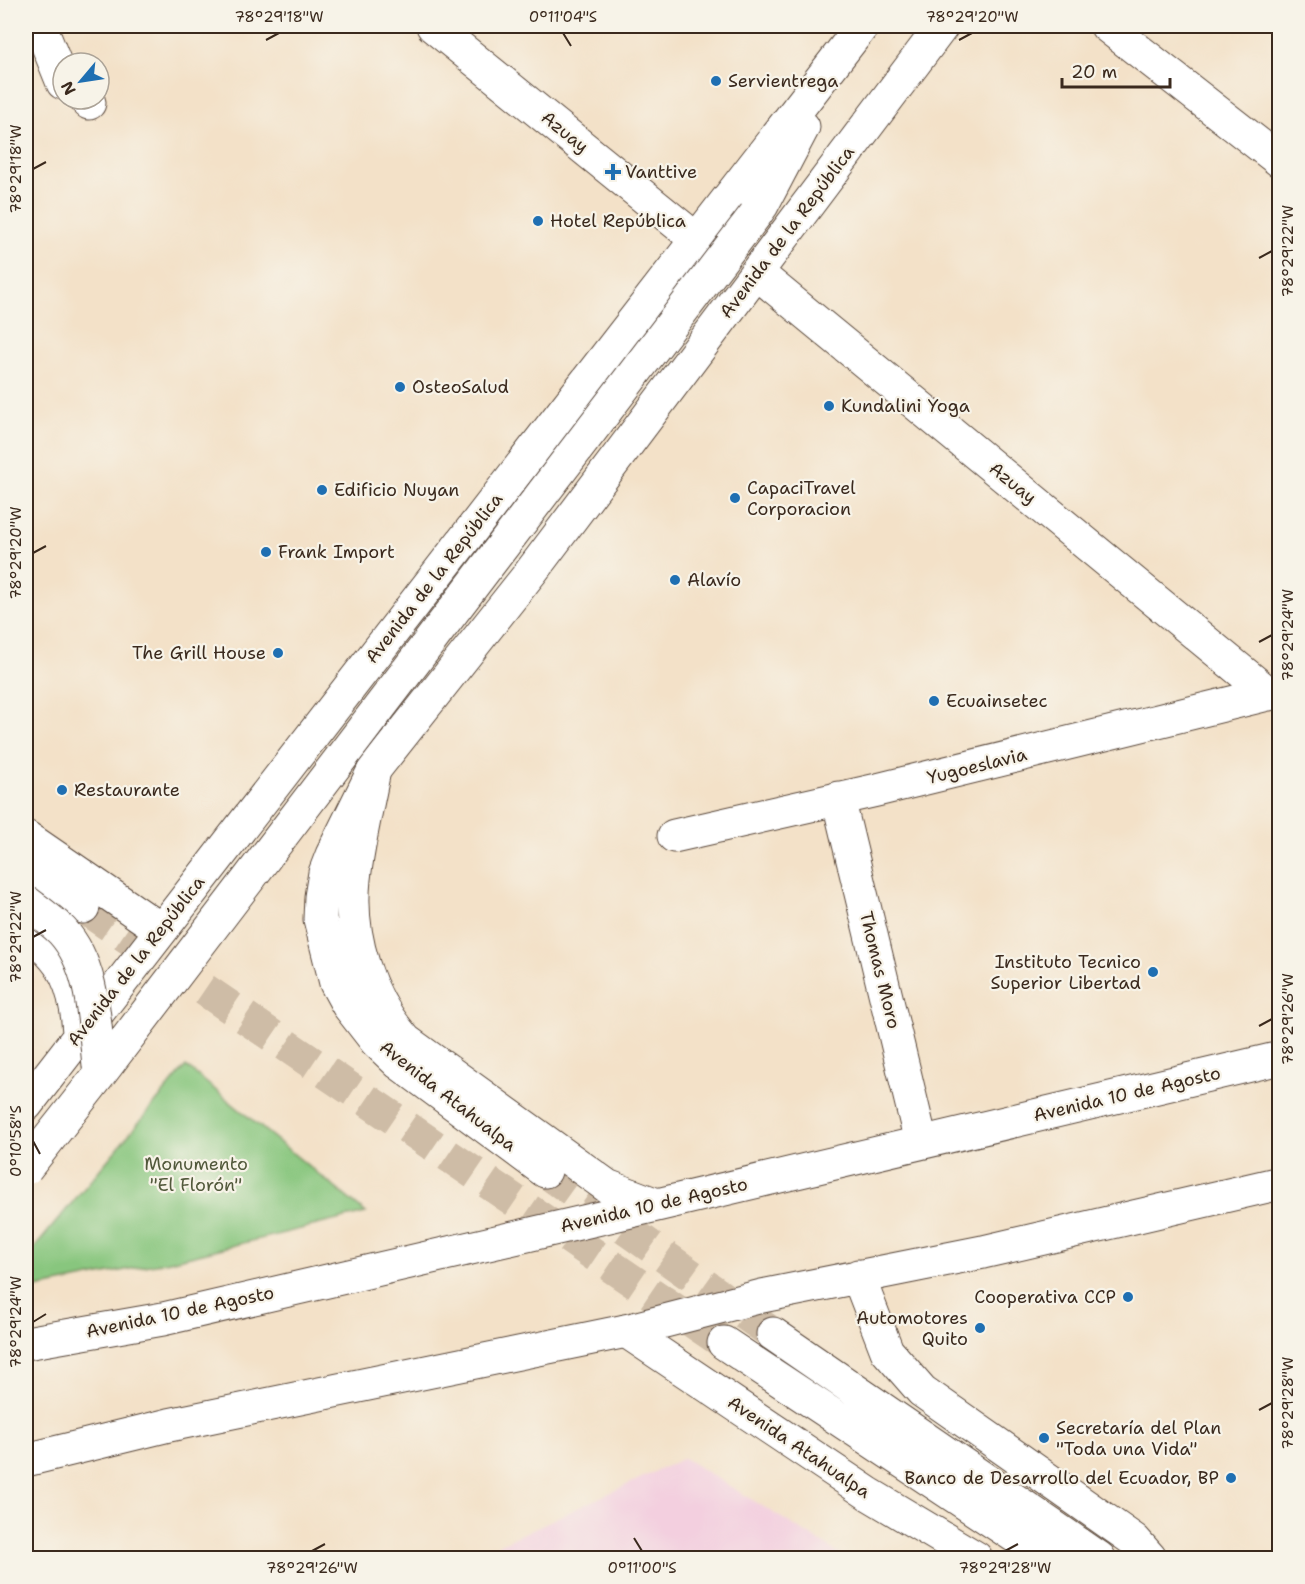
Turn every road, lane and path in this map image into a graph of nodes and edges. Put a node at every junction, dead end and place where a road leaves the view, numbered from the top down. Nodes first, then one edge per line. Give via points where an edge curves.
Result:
1 (40, 26) edge
2 (433, 26) edge
3 (942, 26) edge
4 (1107, 26) edge
5 (852, 38) edge
6 (51, 53) edge
7 (898, 82) junction
8 (1280, 161) edge
9 (758, 210) junction
10 (696, 239) junction
11 (757, 273) junction
12 (483, 514) junction
13 (531, 572) junction
14 (410, 608) junction
15 (473, 644) junction
16 (1274, 693) edge
17 (432, 695) joint
18 (374, 770) junction
19 (838, 798) junction
20 (674, 836) dead end
21 (26, 837) edge
22 (26, 870) edge
23 (26, 902) edge
24 (82, 907) tunnel mouth
25 (160, 930) junction
26 (26, 933) edge
27 (79, 1034) junction
28 (1280, 1058) edge
29 (100, 1074) junction
30 (26, 1105) edge
31 (921, 1142) junction
32 (26, 1168) edge
33 (545, 1171) tunnel mouth
34 (1280, 1183) edge
35 (657, 1205) junction
36 (858, 1276) junction
37 (626, 1332) junction
38 (773, 1334) tunnel mouth
39 (26, 1343) edge
40 (724, 1343) tunnel mouth
41 (26, 1460) edge
42 (976, 1558) edge
43 (1048, 1558) edge
44 (1099, 1558) edge
45 (1150, 1558) edge

1 - 6 main road
2 - 10 main road, Azuay
3 - 7 main road, Avenida de la República
4 - 8 main road
5 - 9 main road, Avenida de la República
5 - 10 main road, Avenida de la República
7 - 9 main road, Avenida de la República
7 - 11 main road, Avenida de la República
9 - 29 main road, Avenida de la República, bridge
10 - 12 main road, Avenida de la República
11 - 13 main road, Avenida de la República
11 - 16 main road, Azuay
12 - 13 main road via 471,532 474,561 498,578
12 - 14 main road, Avenida de la República
13 - 15 main road, Avenida de la República
14 - 15 main road via 423,598 443,598 466,615
14 - 25 main road, Avenida de la República
15 - 17 main road, Avenida de la República
16 - 19 main road, Yugoeslavia
17 - 18 main road, Avenida Atahualpa
18 - 33 main road, Avenida Atahualpa via 325,873 320,919 336,983 376,1041 399,1063
18 - 35 main road via 354,880 353,910 364,966 374,995 391,1022 406,1041 607,1186
19 - 20 main road, Yugoeslavia
19 - 31 main road, Thomas Moro
21 - 25 main road
22 - 24 main road
23 - 29 main road, bridge via 63,932 77,953 89,986
25 - 27 main road, Avenida de la República
26 - 27 main road via 57,959 68,977
27 - 30 main road, Avenida de la República
28 - 31 main road, Avenida 10 de Agosto
29 - 32 main road, Avenida de la República, bridge
31 - 35 main road, Avenida 10 de Agosto
34 - 36 main road via 983,1252
35 - 39 main road, Avenida 10 de Agosto via 163,1319
36 - 37 main road via 762,1296
36 - 45 main road via 887,1351 922,1391 1134,1540
37 - 41 main road via 169,1425
37 - 42 main road, Avenida Atahualpa via 869,1494
38 - 44 main road
40 - 43 main road

